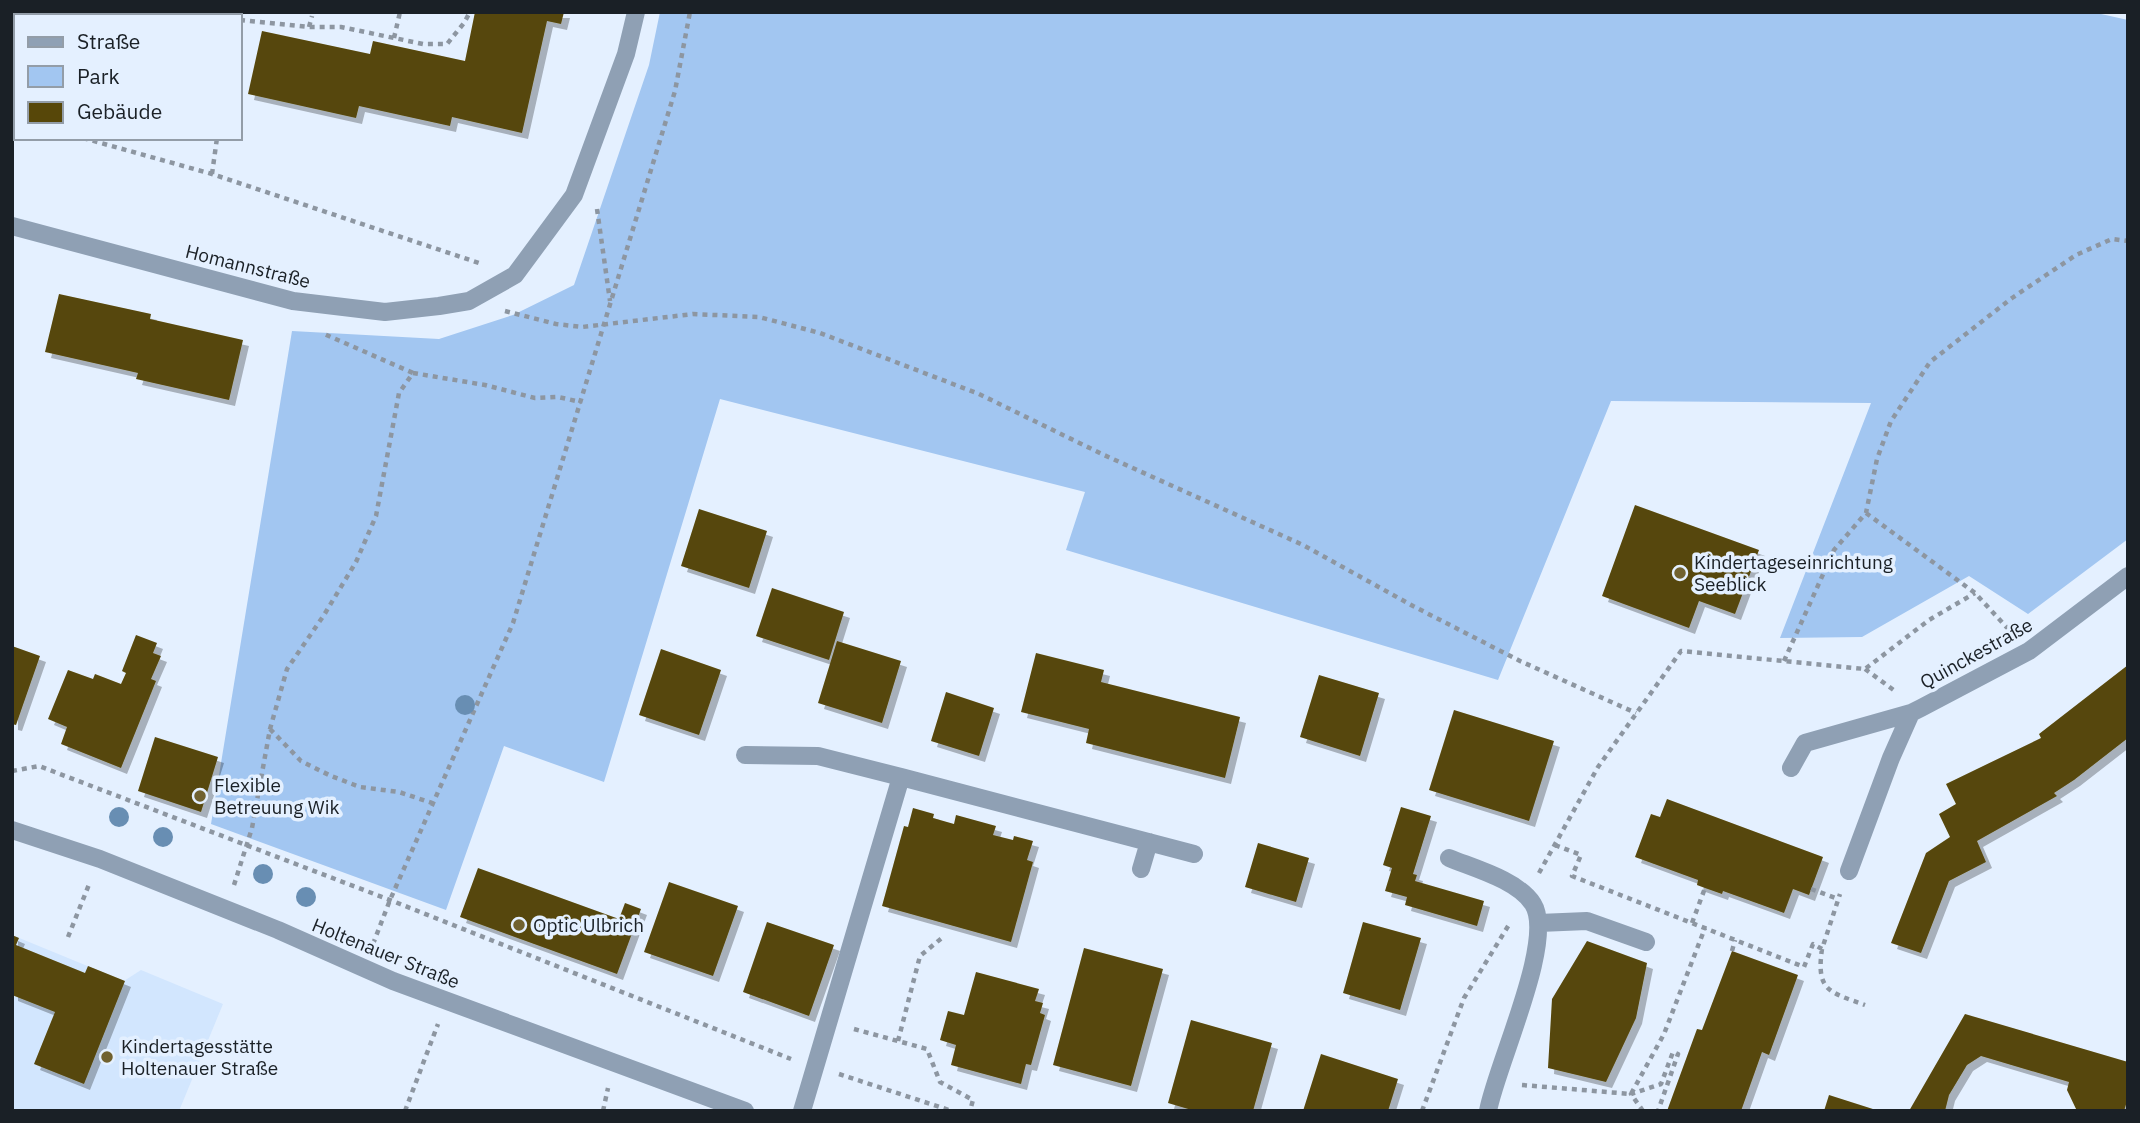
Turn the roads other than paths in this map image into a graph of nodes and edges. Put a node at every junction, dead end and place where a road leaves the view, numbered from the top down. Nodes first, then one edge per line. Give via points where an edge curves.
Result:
1 (636, 12) edge
2 (12, 226) edge
3 (2128, 576) edge
4 (1916, 710) junction
5 (745, 755) dead end
6 (1791, 768) dead end
7 (901, 777) junction
8 (12, 830) edge
9 (1149, 842) junction
10 (1194, 855) dead end
11 (1449, 858) dead end
12 (1141, 869) dead end
13 (1849, 871) road end
14 (1539, 923) junction
15 (1646, 942) dead end
16 (745, 1111) edge
17 (802, 1111) edge
18 (1488, 1111) edge

1 - 2 street, Homannstraße via 626,54 574,195 515,275 469,301 385,312 293,301
3 - 4 street, Quinckestraße via 2029,652
4 - 6 street, Quinckestraße via 1805,743
4 - 13 street, Quinckestraße via 1891,758
5 - 7 street via 818,756
7 - 9 street
7 - 17 street
8 - 16 street, Holtenauer Straße via 100,859 364,969
9 - 10 street
9 - 12 street
11 - 14 street via 1502,879 1526,896
14 - 15 street via 1587,921
14 - 18 street via 1533,962

